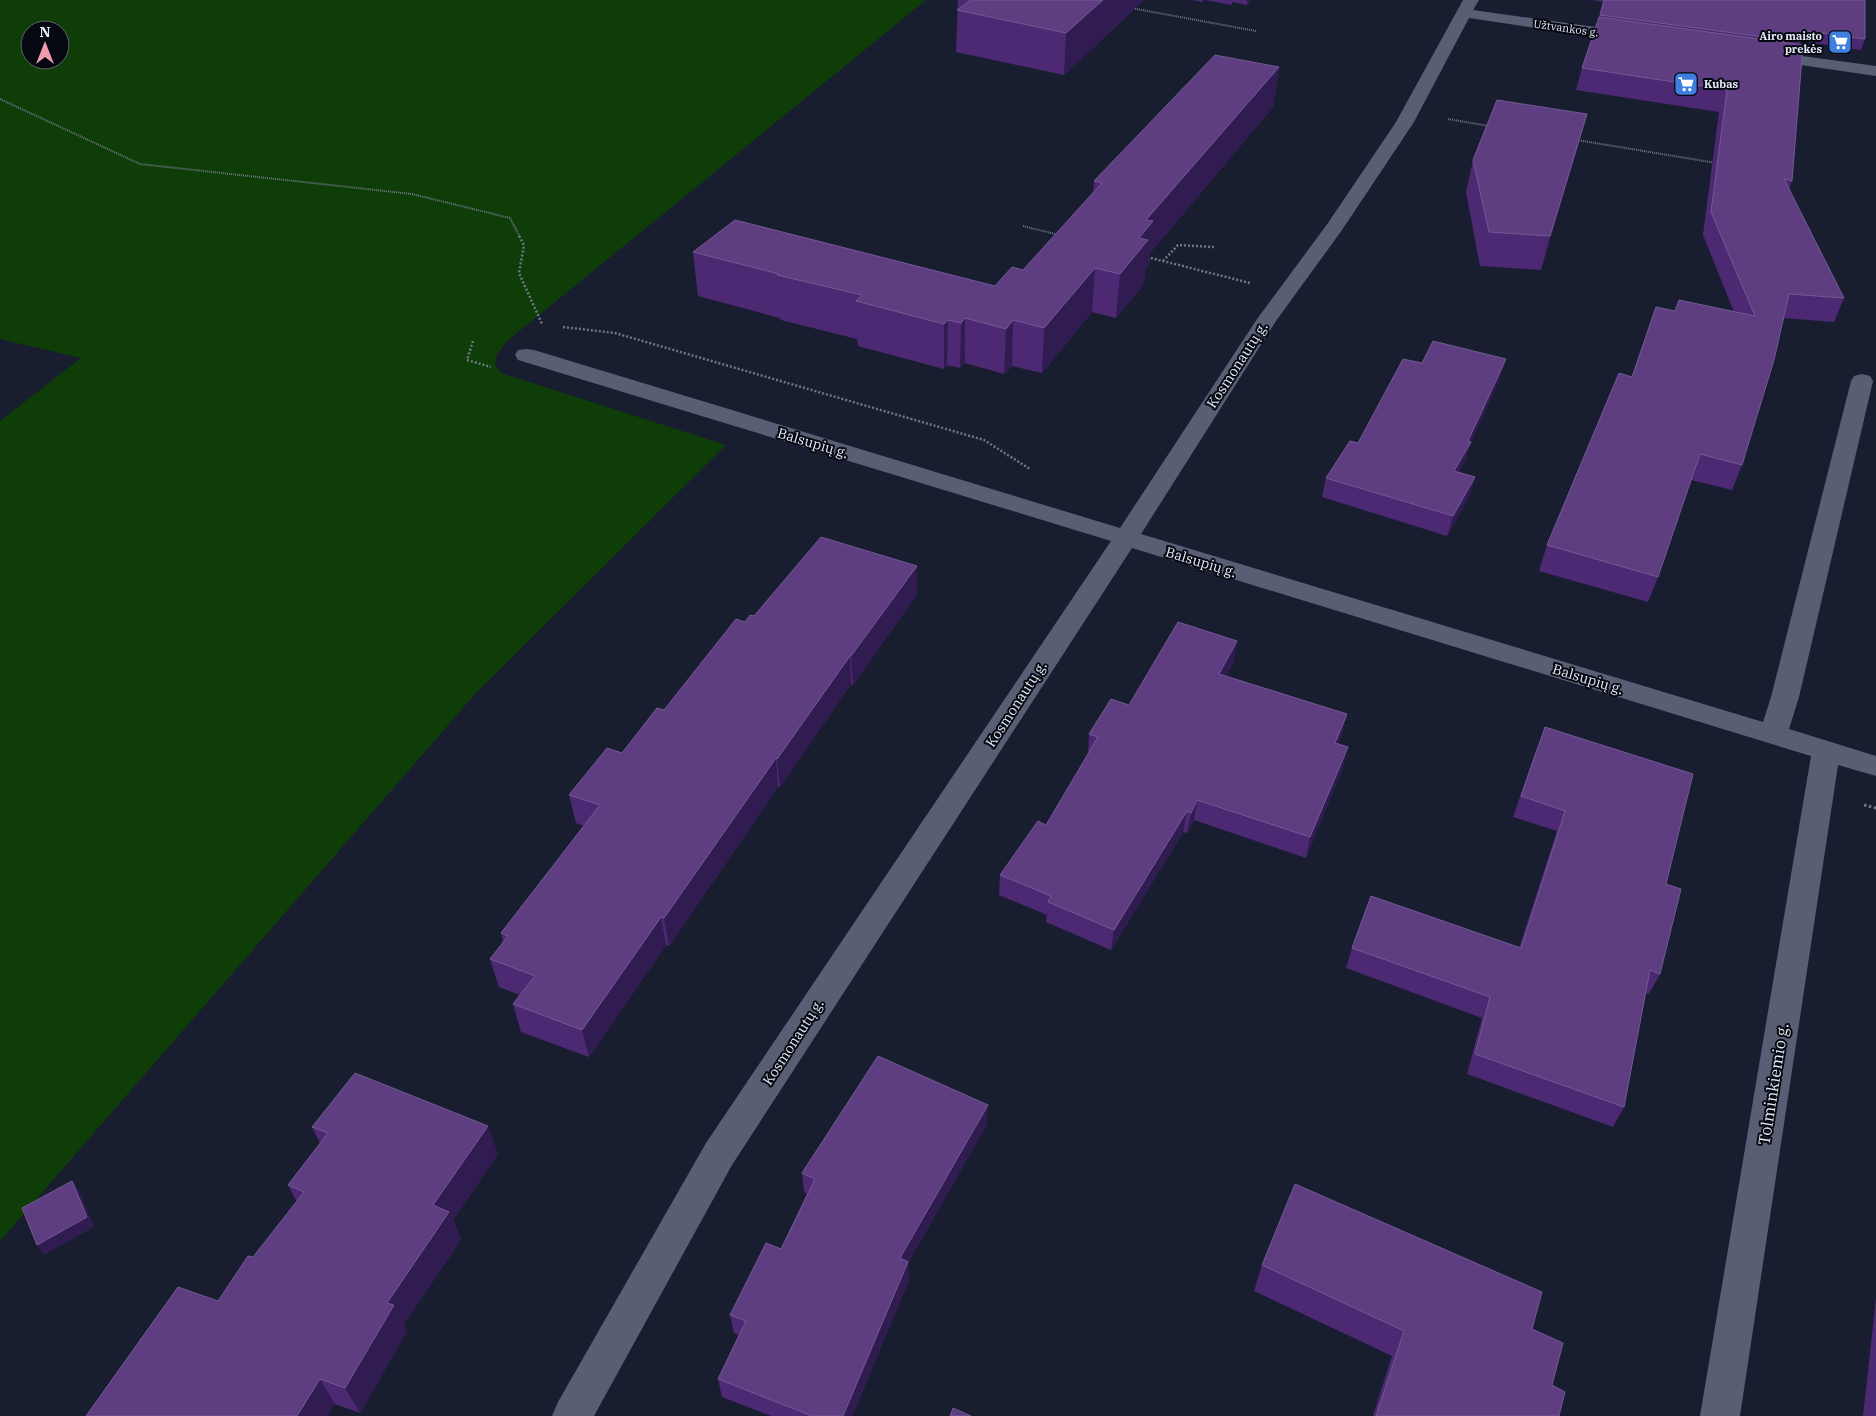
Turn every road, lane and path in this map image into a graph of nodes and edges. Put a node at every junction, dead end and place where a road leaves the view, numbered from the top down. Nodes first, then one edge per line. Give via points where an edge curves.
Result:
1 (1467, 6) edge
2 (1124, 7) dead end
3 (1256, 31) dead end
4 (1648, 40) edge
5 (1752, 54) edge
6 (1876, 71) edge
7 (0, 100) edge
8 (1411, 112) junction
9 (1495, 127) edge
10 (1572, 139) edge
11 (1716, 163) edge
12 (1023, 226) dead end
13 (1060, 235) edge
14 (1214, 247) dead end
15 (1145, 256) edge
16 (1163, 261) junction
17 (1287, 292) junction
18 (543, 324) dead end
19 (526, 355) dead end
20 (1862, 382) dead end
21 (1125, 539) junction
22 (1773, 735) junction
23 (1826, 751) junction
24 (1876, 766) edge
25 (572, 1416) edge
26 (1720, 1416) edge

1 - 4 street, Užtvankos g.
1 - 8 street, Kosmonautų g.
2 - 3 path
5 - 6 street
7 - 18 path via 140,164 412,194 510,218 524,245 519,273
8 - 9 path
8 - 17 street, Kosmonautų g.
10 - 11 path
12 - 13 path
14 - 16 path via 1178,245
15 - 16 path
16 - 17 path
17 - 21 street, Kosmonautų g.
19 - 21 street, Balsupių g.
20 - 22 street
21 - 22 street, Balsupių g.
21 - 25 street, Kosmonautų g. via 719,1154
22 - 23 street, Balsupių g.
23 - 24 street, Balsupių g.
23 - 26 street, Tolminkiemio g.

